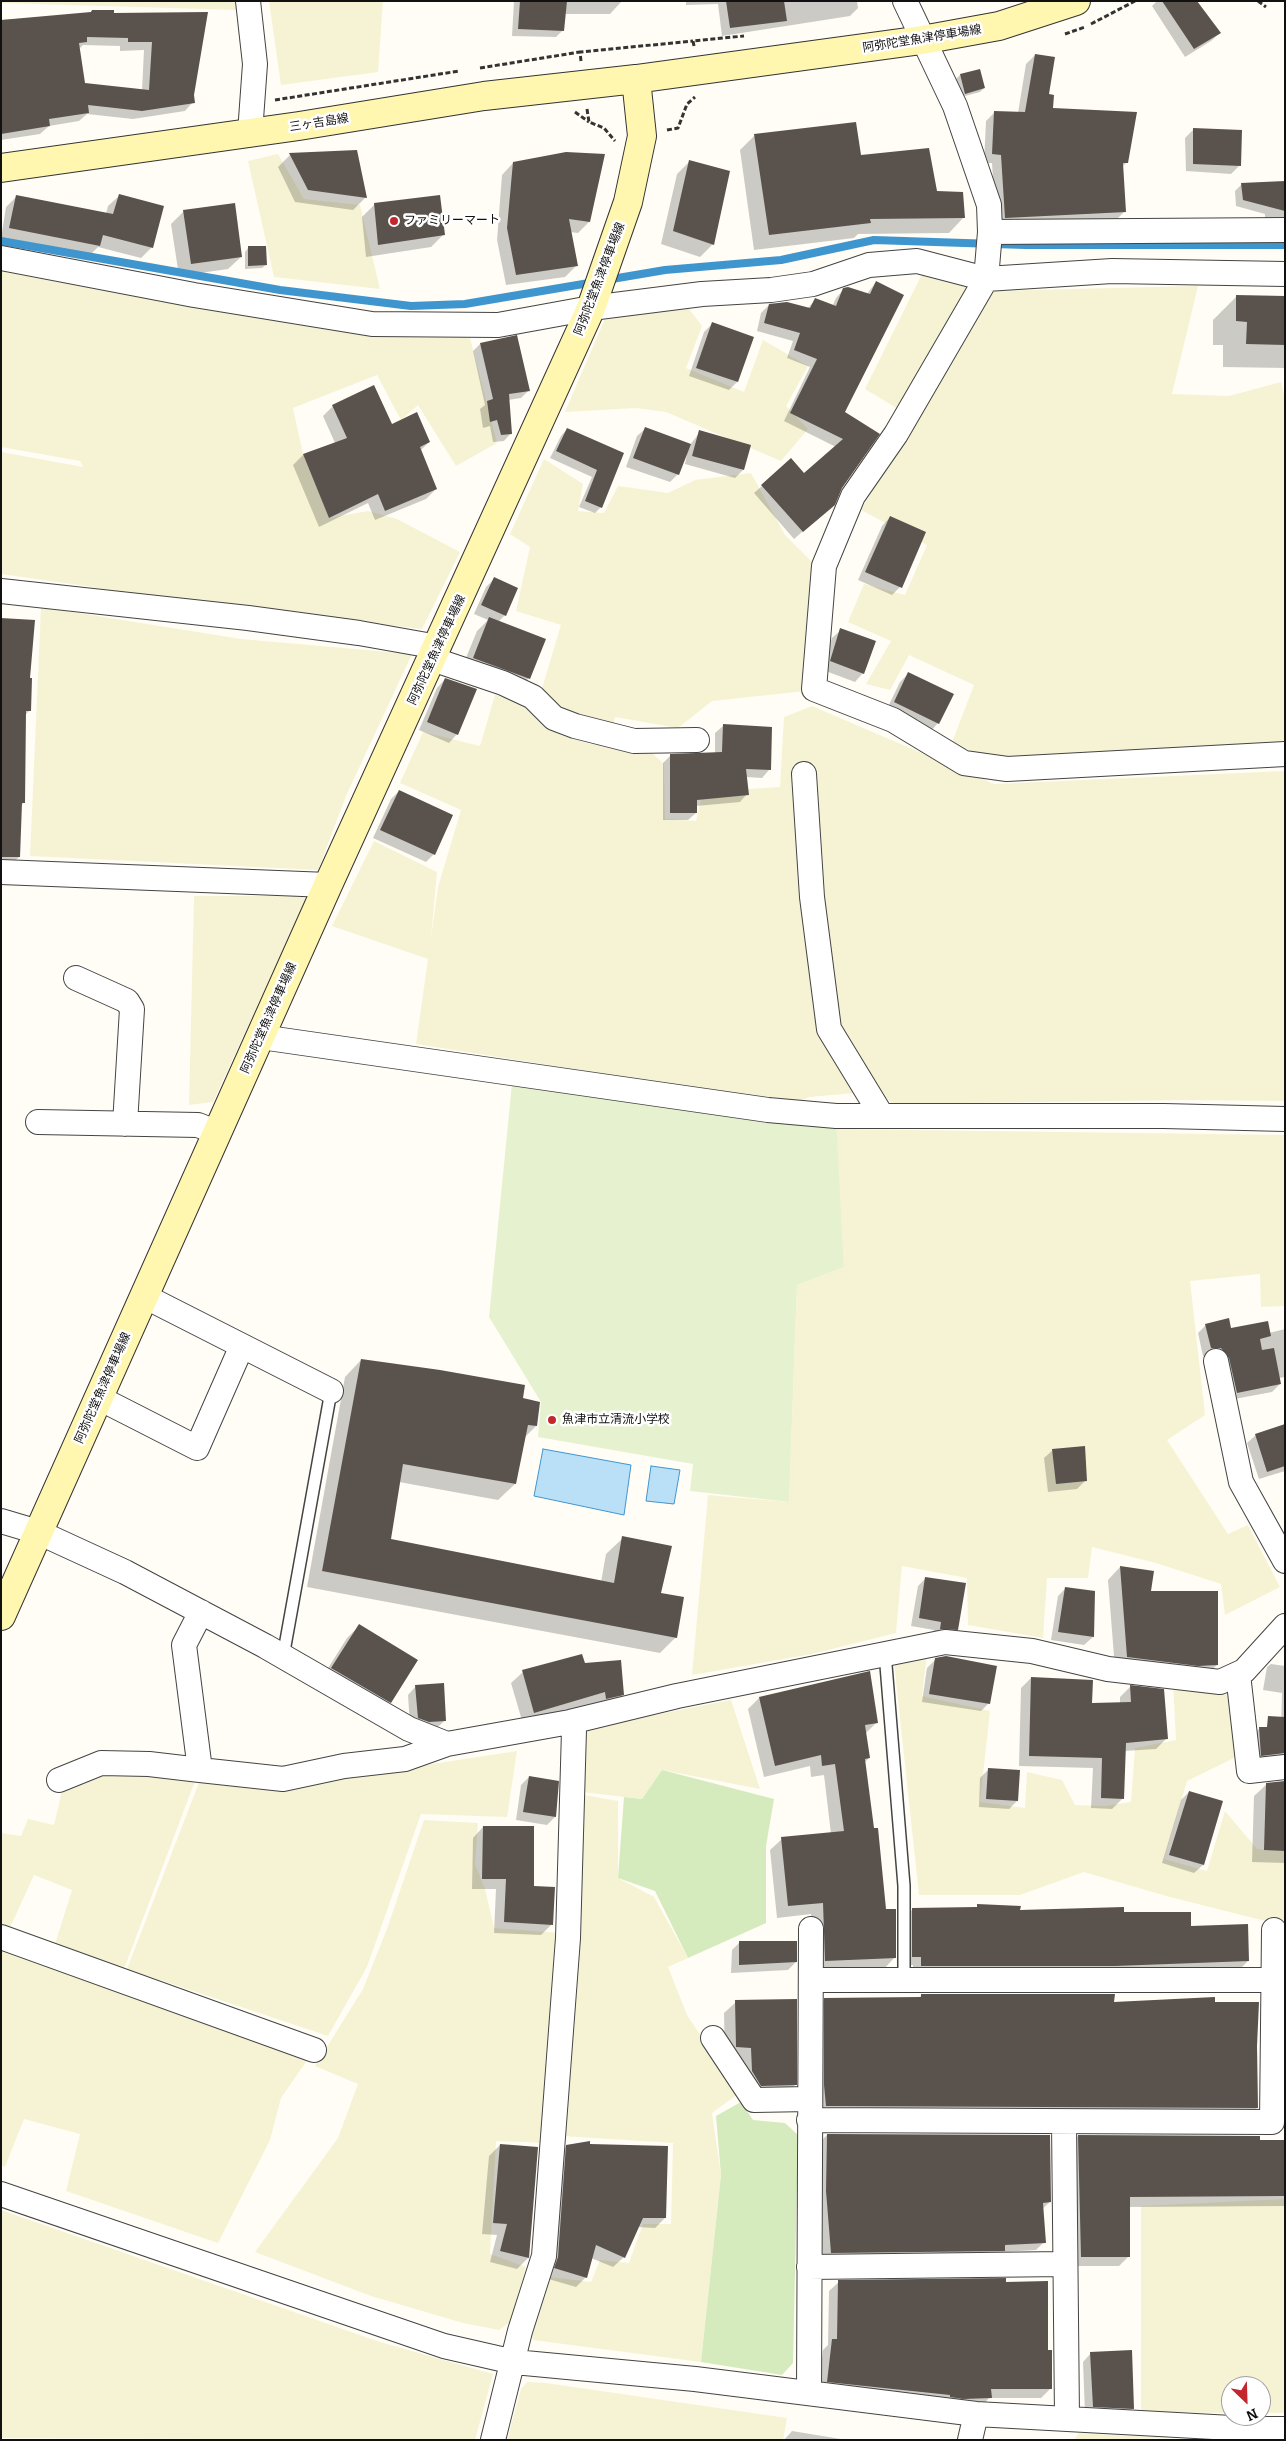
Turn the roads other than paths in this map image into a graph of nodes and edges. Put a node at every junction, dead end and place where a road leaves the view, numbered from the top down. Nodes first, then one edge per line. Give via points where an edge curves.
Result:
1 (248, 1) edge
2 (905, 1) edge
3 (1076, 1) edge
4 (922, 40) junction
5 (636, 79) junction
6 (250, 132) junction
7 (1, 168) edge
8 (1285, 230) edge
9 (990, 232) junction
10 (1, 258) edge
11 (1285, 274) edge
12 (986, 279) junction
13 (591, 308) junction
14 (1, 591) edge
15 (435, 653) junction
16 (697, 740) dead end
17 (1285, 754) edge
18 (804, 774) dead end
19 (1, 872) edge
20 (328, 885) junction
21 (76, 978) dead end
22 (261, 1037) junction
23 (882, 1116) junction
24 (1285, 1119) edge
25 (38, 1122) dead end
26 (125, 1124) junction
27 (218, 1133) junction
28 (144, 1296) junction
29 (237, 1357) dead end
30 (1216, 1361) dead end
31 (331, 1391) joint
32 (99, 1398) junction
33 (1, 1521) edge
34 (38, 1532) junction
35 (1285, 1561) edge
36 (200, 1612) junction
37 (1, 1616) edge
38 (1285, 1626) edge
39 (885, 1653) junction
40 (283, 1657) junction
41 (1238, 1674) junction
42 (570, 1722) junction
43 (446, 1744) junction
44 (1285, 1767) edge
45 (200, 1770) junction
46 (59, 1780) dead end
47 (811, 1929) dead end
48 (1274, 1930) dead end
49 (1, 1937) edge
50 (812, 1980) junction
51 (904, 1980) junction
52 (1274, 1980) junction
53 (712, 2038) dead end
54 (314, 2050) dead end
55 (809, 2110) junction
56 (1064, 2122) junction
57 (1, 2194) edge
58 (1064, 2264) junction
59 (809, 2267) junction
60 (514, 2362) junction
61 (808, 2393) junction
62 (976, 2414) junction
63 (1067, 2418) junction
64 (1285, 2429) edge
65 (1249, 2435) edge
66 (493, 2440) edge
67 (970, 2440) edge

1 - 6 street via 255,64
2 - 4 street
3 - 4 main road, 阿弥陀堂魚津停車場線 via 999,26
4 - 5 main road, 阿弥陀堂魚津停車場線
4 - 9 street via 955,106 989,205
5 - 6 main road, 三ヶ吉島線 via 484,96
5 - 13 main road, 阿弥陀堂魚津停車場線 via 642,136 628,202
6 - 7 main road, 三ヶ吉島線
8 - 9 street
9 - 12 street
10 - 13 street via 194,295 372,324 498,325
11 - 12 street via 1112,271
12 - 13 street via 917,262 870,265 813,284
12 - 17 street via 896,434 853,496 824,566 814,689 894,720 964,763 1006,769
13 - 15 main road, 阿弥陀堂魚津停車場線
14 - 15 street via 360,633
15 - 16 street via 526,693 554,718 574,726 634,741
15 - 20 main road, 阿弥陀堂魚津停車場線
18 - 23 street via 812,897 829,1029
19 - 20 street
20 - 22 main road, 阿弥陀堂魚津停車場線
21 - 26 street via 127,1001 132,1009
22 - 23 street via 768,1110
22 - 27 main road, 阿弥陀堂魚津停車場線
23 - 24 street
25 - 26 street
26 - 27 street via 198,1125
27 - 28 main road, 阿弥陀堂魚津停車場線
28 - 31 street
28 - 32 main road, 阿弥陀堂魚津停車場線
29 - 32 street via 197,1448
30 - 35 street via 1241,1482
31 - 40 lane
32 - 34 main road, 阿弥陀堂魚津停車場線
33 - 34 street
34 - 36 street
34 - 37 main road, 阿弥陀堂魚津停車場線
36 - 40 street
36 - 45 street via 184,1645
38 - 41 street
39 - 41 street via 945,1642 1032,1651 1108,1669 1220,1682
39 - 42 street via 677,1696
39 - 51 lane via 904,1886
40 - 43 street via 409,1729
41 - 44 street via 1249,1771
42 - 43 street
42 - 60 street via 574,1730 568,1938 544,2256 520,2331
43 - 45 street via 406,1759 344,1766 283,1779
45 - 46 street via 100,1763
47 - 50 street
48 - 52 street
49 - 54 street
50 - 51 street
50 - 55 street
51 - 52 street
52 - 56 street via 1272,2122
53 - 55 street via 754,2100
55 - 56 street
55 - 59 street
56 - 58 street
57 - 60 street via 444,2346
58 - 59 street
58 - 63 street
59 - 61 street
60 - 61 street via 695,2378
60 - 66 street
61 - 62 street
62 - 63 street
62 - 67 street
63 - 65 street
64 - 65 street

